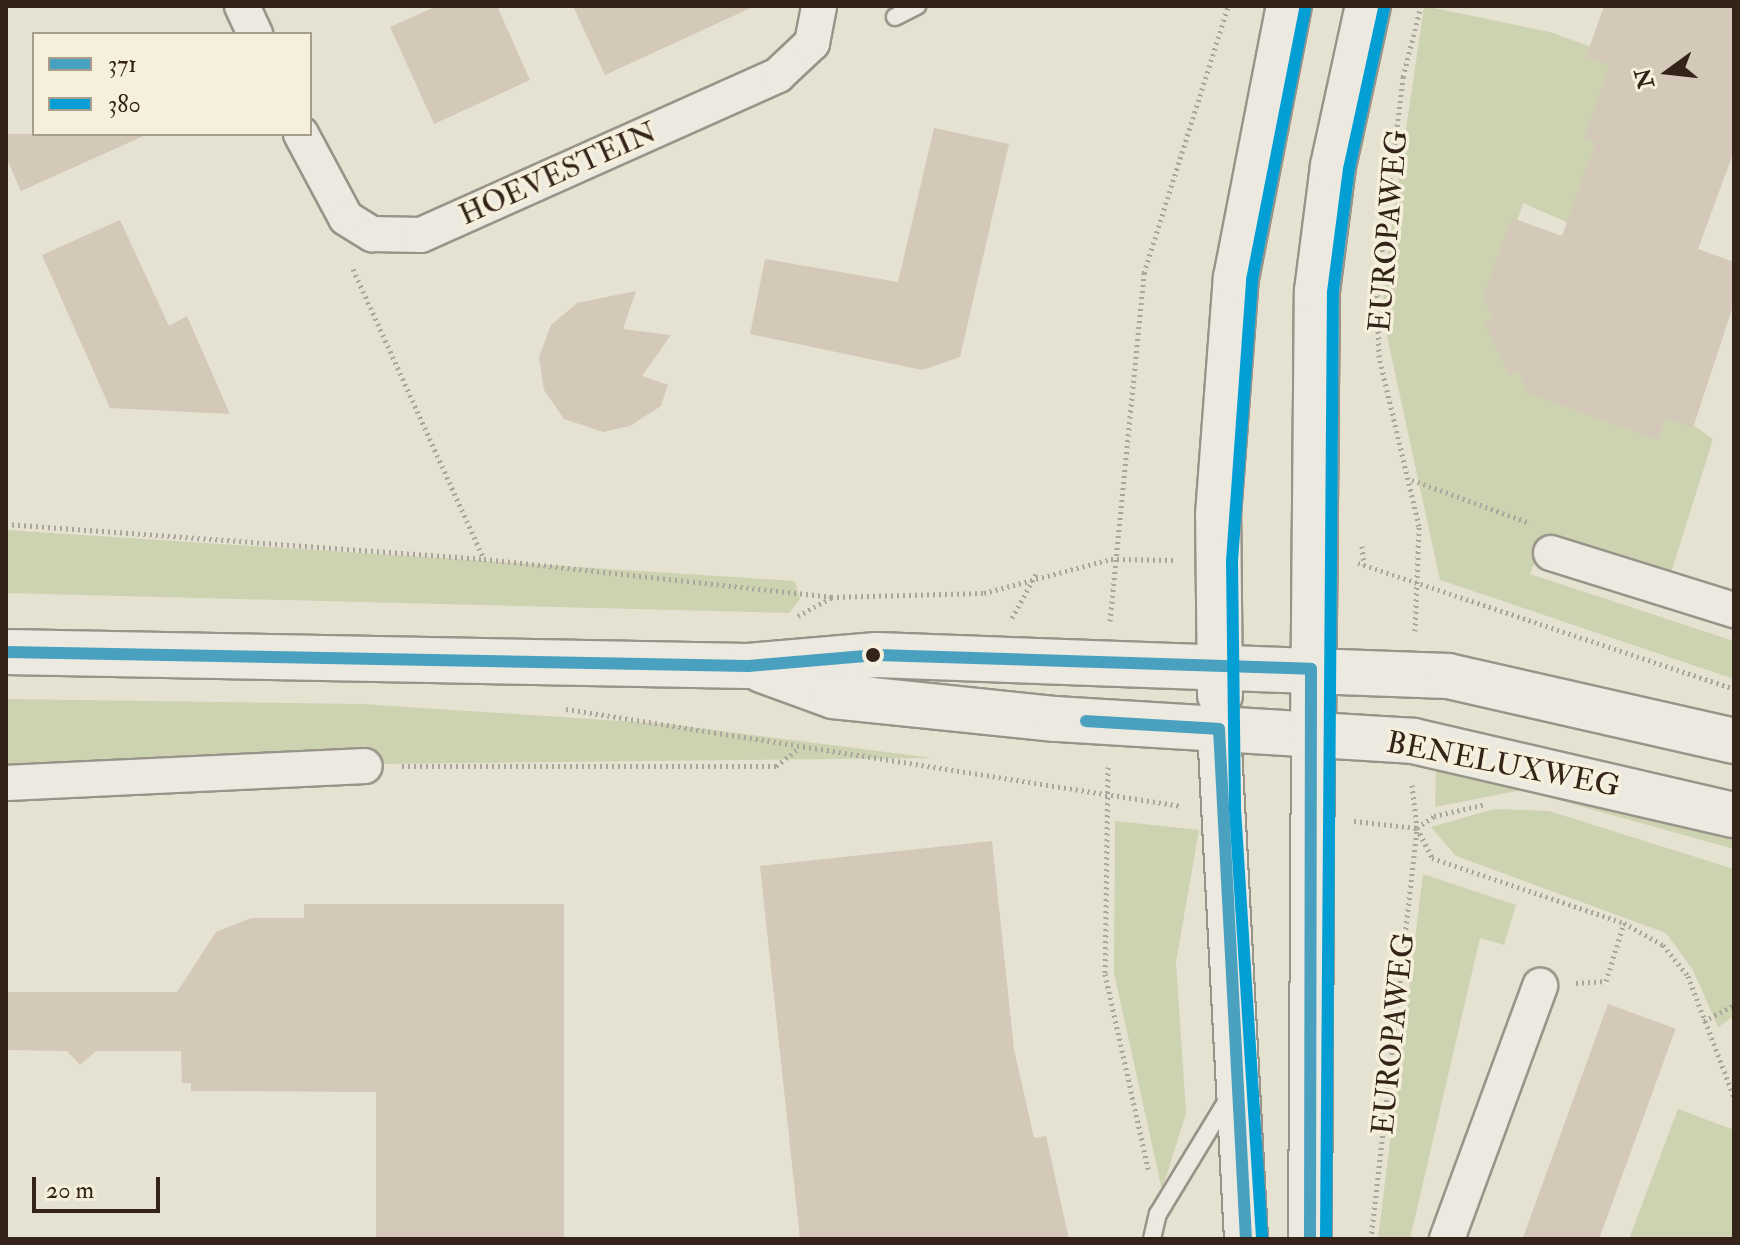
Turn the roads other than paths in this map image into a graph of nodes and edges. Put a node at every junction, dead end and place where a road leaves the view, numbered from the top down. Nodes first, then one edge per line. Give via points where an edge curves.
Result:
1 (242, 6) edge
2 (819, 6) edge
3 (917, 6) edge
4 (1289, 6) edge
5 (1368, 6) edge
6 (895, 17) dead end
7 (254, 32) edge
8 (302, 136) edge
9 (1551, 553) road end
10 (1734, 610) edge
11 (6, 652) edge
12 (748, 666) junction
13 (1220, 668) junction
14 (1311, 669) junction
15 (1219, 729) junction
16 (1313, 735) junction
17 (1734, 741) edge
18 (365, 766) road end
19 (6, 783) edge
20 (1734, 815) edge
21 (1540, 986) road end
22 (1233, 1089) junction
23 (1152, 1239) edge
24 (1246, 1239) edge
25 (1310, 1239) edge
26 (1447, 1239) edge

1 - 7 street
2 - 8 street, HOEVESTEIN via 812,43 778,75 421,235 372,234 335,206
3 - 6 lane
4 - 13 main road via 1236,278 1218,515
5 - 14 main road, EUROPAWEG via 1333,166 1317,291
9 - 10 street
11 - 12 main road, BENELUXWEG
12 - 13 main road, BENELUXWEG via 877,655
12 - 15 main road, BENELUXWEG via 833,696
13 - 14 main road, BENELUXWEG
13 - 15 main road
14 - 16 main road, EUROPAWEG
14 - 17 main road, BENELUXWEG via 1413,674
15 - 16 main road, BENELUXWEG
15 - 22 street
16 - 20 main road, BENELUXWEG via 1413,741
16 - 25 street
18 - 19 street
21 - 26 street
22 - 23 lane via 1158,1214
22 - 24 street

